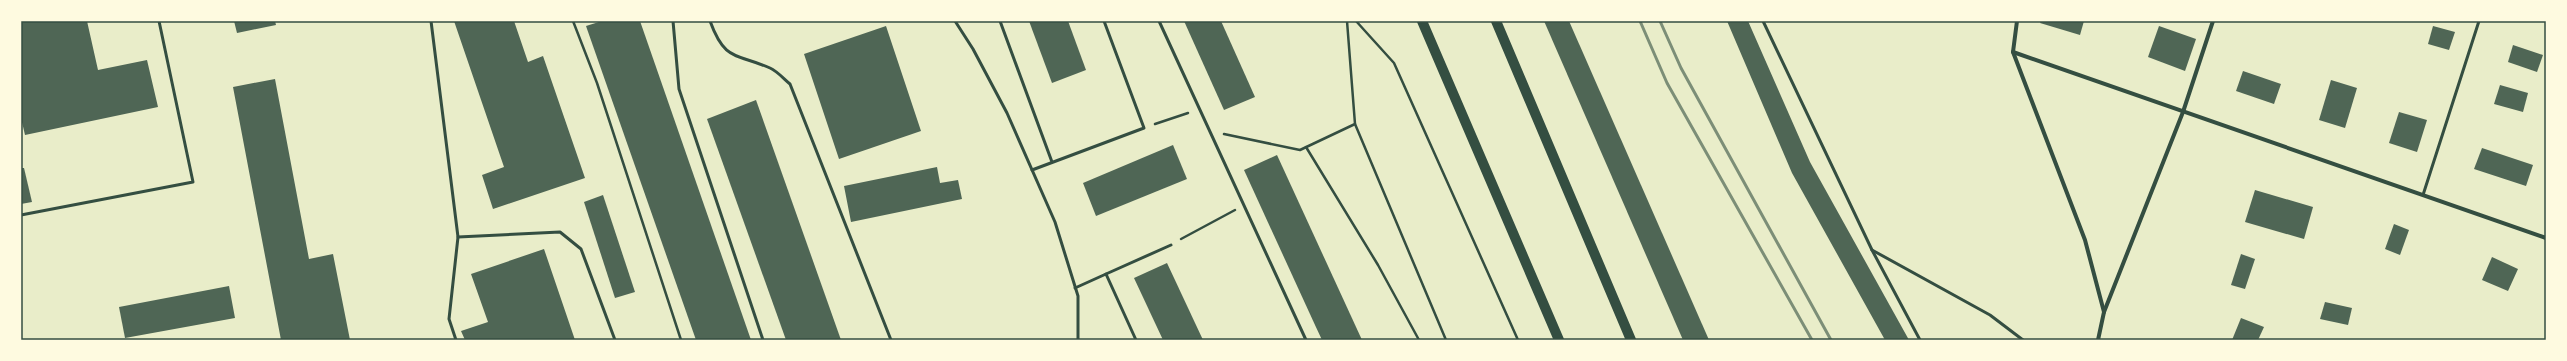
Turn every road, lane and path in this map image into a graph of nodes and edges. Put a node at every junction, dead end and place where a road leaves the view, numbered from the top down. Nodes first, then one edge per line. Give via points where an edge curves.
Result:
1 (160, 21) edge
2 (430, 21) edge
3 (573, 21) edge
4 (673, 21) edge
5 (710, 21) edge
6 (955, 21) edge
7 (1000, 21) edge
8 (1104, 21) edge
9 (1159, 21) edge
10 (1347, 21) edge
11 (1356, 21) edge
12 (1422, 21) edge
13 (1496, 21) edge
14 (1763, 21) edge
15 (2017, 21) edge
16 (2213, 21) edge
17 (2479, 21) edge
18 (2013, 52) junction
19 (1200, 109) junction
20 (2183, 112) junction
21 (1355, 124) junction
22 (1144, 128) junction
23 (1211, 131) junction
24 (1306, 147) junction
25 (1052, 162) junction
26 (1032, 170) junction
27 (2423, 195) junction
28 (1244, 205) junction
29 (21, 215) edge
30 (458, 236) junction
31 (2546, 238) edge
32 (1171, 245) joint
33 (1872, 250) junction
34 (1106, 274) junction
35 (1075, 288) junction
36 (2104, 312) junction
37 (456, 340) edge
38 (614, 340) edge
39 (681, 340) edge
40 (763, 340) edge
41 (891, 340) edge
42 (1078, 340) edge
43 (1136, 340) edge
44 (1306, 340) edge
45 (1419, 340) edge
46 (1446, 340) edge
47 (1518, 340) edge
48 (1559, 340) edge
49 (1631, 340) edge
50 (1920, 340) edge
51 (2023, 340) edge
52 (2098, 340) edge

1 - 29 lane via 193,182
2 - 30 lane
3 - 39 path via 597,83
4 - 40 lane via 679,89
5 - 41 lane via 717,41 733,56 771,69 790,84
6 - 26 lane via 1007,113
7 - 25 lane
8 - 22 lane
9 - 19 lane
10 - 21 path
11 - 47 path via 1394,63
12 - 48 main road
13 - 49 main road
14 - 33 lane
15 - 18 street
16 - 20 street
17 - 27 lane
18 - 20 street
18 - 36 street via 2085,240
19 - 22 path
19 - 23 lane
20 - 27 street
20 - 36 street
21 - 24 path
21 - 46 path
22 - 25 lane
23 - 24 path via 1300,150
23 - 28 lane
24 - 45 path via 1378,265
25 - 26 lane
26 - 35 lane via 1055,222
27 - 31 street
28 - 32 path
28 - 44 lane
30 - 37 lane via 448,319
30 - 38 lane via 560,232 581,249
32 - 34 lane
33 - 50 lane
33 - 51 lane via 1990,315
34 - 35 lane
34 - 43 lane
35 - 42 lane via 1078,296
36 - 52 street

